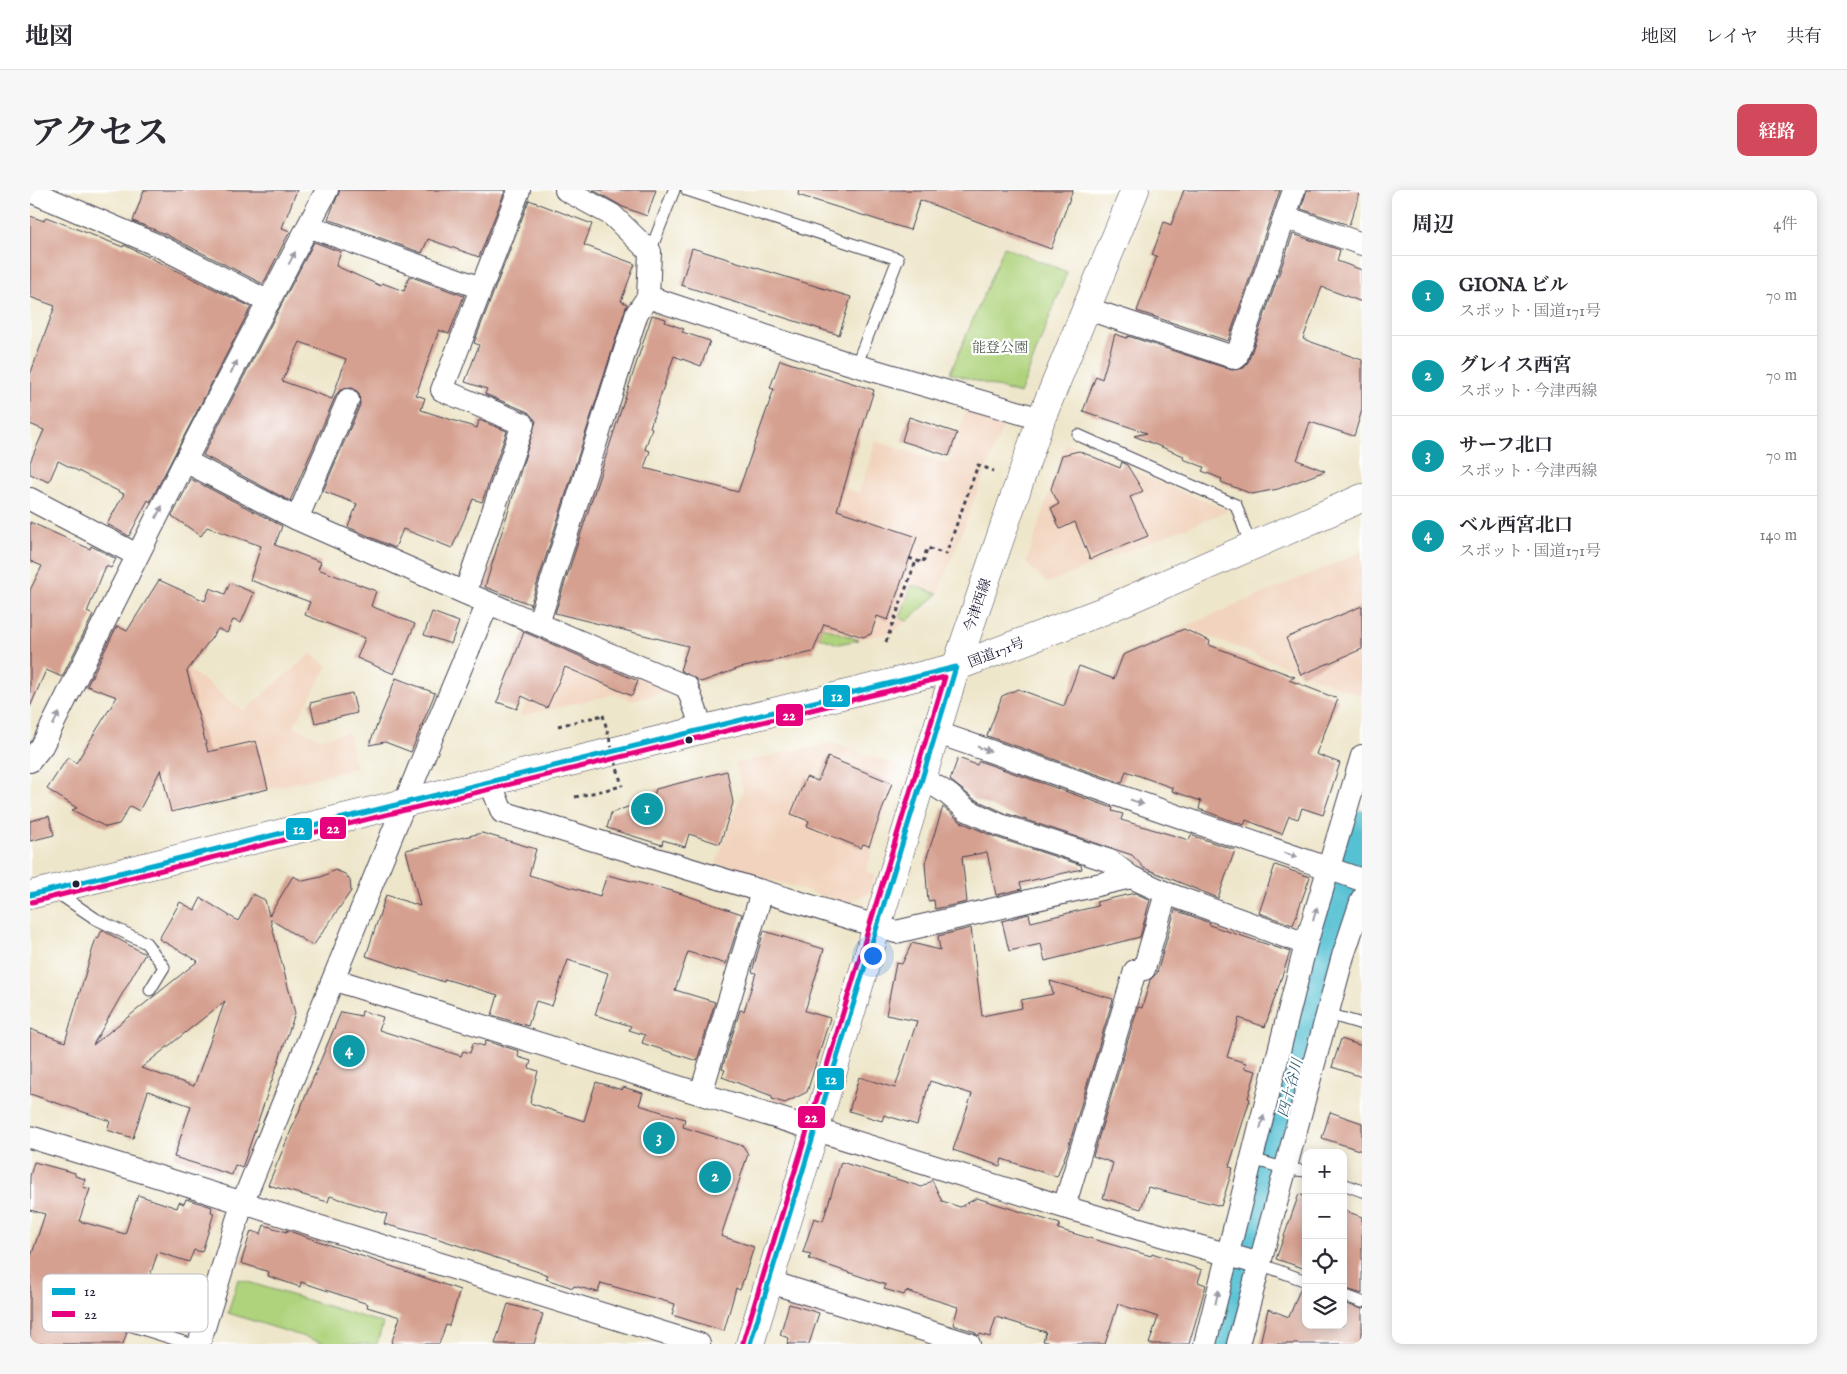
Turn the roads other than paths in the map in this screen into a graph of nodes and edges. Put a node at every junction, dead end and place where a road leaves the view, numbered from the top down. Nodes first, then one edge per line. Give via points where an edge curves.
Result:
1 (327, 190) edge
2 (519, 190) edge
3 (566, 190) edge
4 (674, 190) edge
5 (687, 190) edge
6 (1135, 190) edge
7 (1294, 190) edge
8 (30, 191) edge
9 (590, 196) edge
10 (1285, 217) junction
11 (308, 226) junction
12 (1361, 240) edge
13 (650, 252) junction
14 (481, 288) junction
15 (648, 297) junction
16 (269, 302) junction
17 (1088, 308) junction
18 (856, 366) junction
19 (348, 400) dead end
20 (1041, 419) junction
21 (1078, 435) dead end
22 (185, 461) junction
23 (30, 498) edge
24 (1362, 498) edge
25 (297, 519) junction
26 (1251, 547) junction
27 (137, 555) junction
28 (465, 593) junction
29 (488, 603) junction
30 (538, 624) junction
31 (956, 668) junction
32 (703, 730) junction
33 (938, 733) junction
34 (30, 761) edge
35 (1360, 768) edge
36 (923, 778) junction
37 (490, 782) junction
38 (405, 804) junction
39 (1333, 869) junction
40 (1131, 877) junction
41 (1361, 886) edge
42 (41, 892) edge
43 (762, 892) junction
44 (1166, 893) junction
45 (878, 928) junction
46 (1306, 944) junction
47 (335, 980) junction
48 (150, 990) dead end
49 (1328, 1014) junction
50 (1362, 1024) edge
51 (701, 1093) junction
52 (817, 1129) junction
53 (30, 1137) edge
54 (1257, 1160) junction
55 (1290, 1169) edge
56 (1347, 1185) edge
57 (1362, 1191) edge
58 (242, 1204) junction
59 (1064, 1207) junction
60 (1244, 1258) junction
61 (1302, 1280) edge
62 (770, 1282) junction
63 (1347, 1296) edge
64 (1362, 1302) edge
65 (208, 1317) edge
66 (152, 1332) edge
67 (204, 1332) edge
68 (190, 1344) edge
69 (200, 1344) edge
70 (699, 1344) edge
71 (750, 1344) edge
72 (969, 1344) edge
73 (1205, 1344) edge
74 (1238, 1344) edge

1 - 11 street
2 - 14 street
3 - 9 street
4 - 13 lane
5 - 18 lane via 898,259
6 - 17 main road, 今津西線
7 - 10 street
8 - 16 street via 159,246
9 - 13 street
10 - 12 street
10 - 17 street via 1236,358
11 - 14 street
16 -> 11 street
13 - 15 street
14 - 28 street via 442,390 523,424
15 - 18 street
15 - 30 street via 637,313
22 -> 16 street
17 - 20 main road, 今津西線
18 - 20 street
19 - 25 street
20 - 31 main road, 今津西線
21 - 26 lane via 1236,505
22 - 25 street
27 -> 22 street
23 - 27 street
24 - 26 main road, 国道171号
25 - 28 street
26 - 31 main road, 国道171号 via 1104,611
34 -> 27 street via 42,746
28 - 29 street
29 - 30 street
29 - 38 street
30 - 32 street via 686,687
31 - 32 main road, 国道171号
31 - 33 main road, 今津西線
32 - 37 main road, 国道171号
33 - 36 main road, 今津西線
33 -> 39 street
35 - 39 street
36 - 40 street via 967,810 1000,825 1110,862
36 - 45 main road, 今津西線
37 - 38 main road, 国道171号
37 - 43 street via 502,812
38 - 42 main road, 国道171号
38 - 47 street
39 - 41 street
46 -> 39 street
40 - 44 street
40 - 45 street via 896,932
41 - 49 street
42 - 48 lane via 146,943 164,967
43 - 45 street
43 - 51 street
44 - 46 street
44 - 59 street via 1144,968 1135,971
45 - 52 main road, 今津西線
54 -> 46 street
47 - 51 street
47 - 58 street
49 - 50 lane
49 - 55 street
51 - 52 street
52 - 59 street
52 - 62 main road, 今津西線
53 - 58 street
54 - 55 lane
54 - 60 street
55 - 60 street
56 - 57 lane
58 - 65 street
58 - 70 street
59 - 60 street
60 - 61 lane
73 -> 60 street
60 - 74 street
62 - 71 main road, 今津西線
62 - 72 street
63 - 64 lane
66 - 68 lane
67 - 69 street

